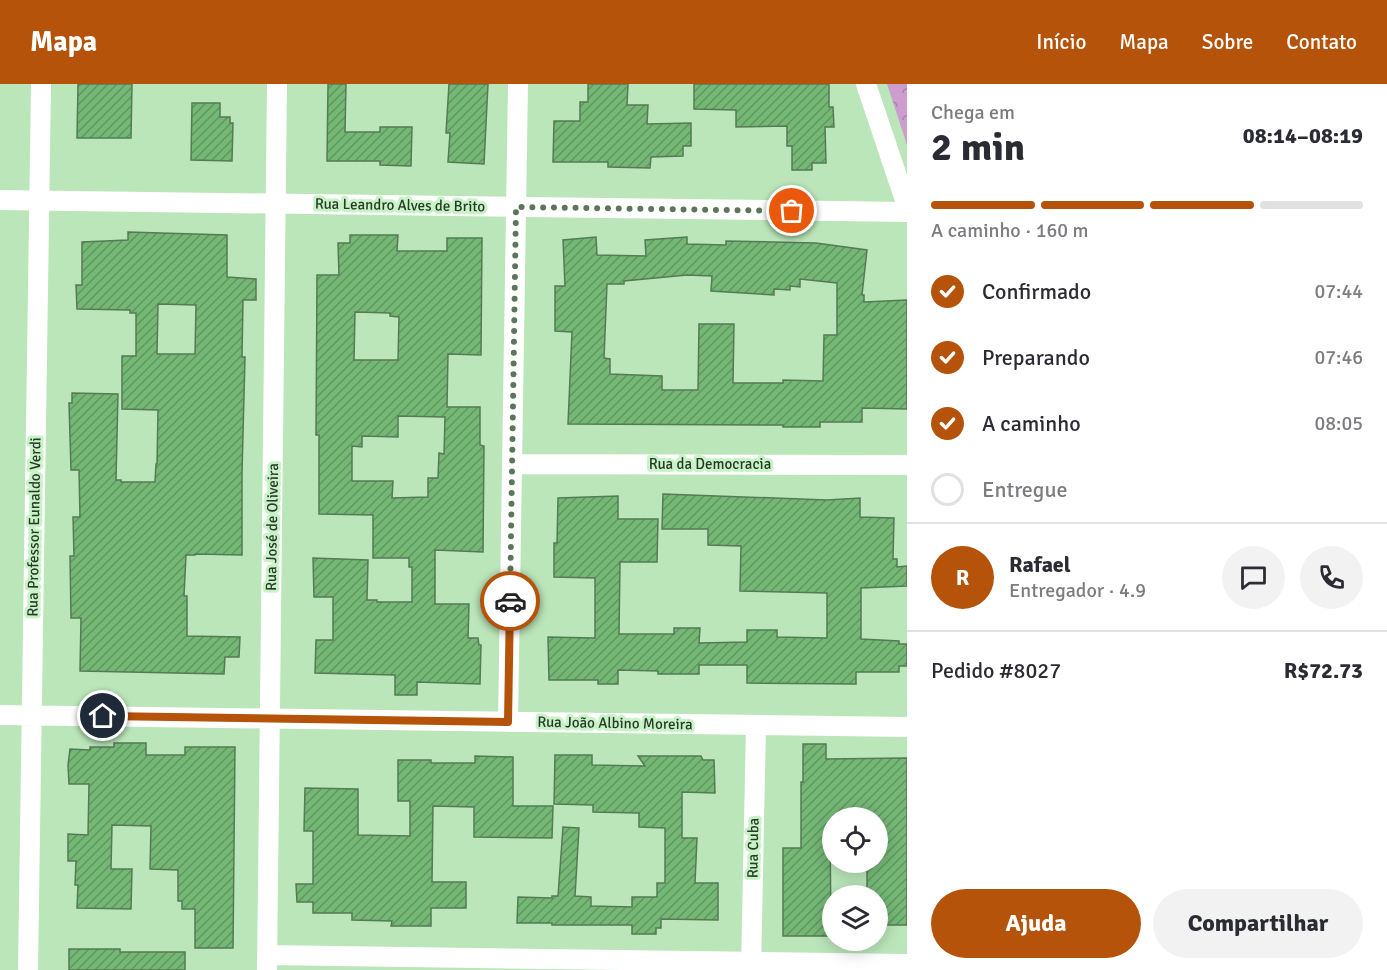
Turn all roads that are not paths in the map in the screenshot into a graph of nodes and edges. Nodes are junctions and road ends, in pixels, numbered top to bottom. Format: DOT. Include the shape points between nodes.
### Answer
graph roads {
  1 [pos="41,84"];
  2 [pos="278,84"];
  3 [pos="518,84"];
  4 [pos="866,84"];
  5 [pos="0,200"];
  6 [pos="39,200"];
  7 [pos="276,203"];
  8 [pos="907,206"];
  9 [pos="516,207"];
  10 [pos="907,212"];
  11 [pos="512,464"];
  12 [pos="907,465"];
  13 [pos="0,715"];
  14 [pos="32,716"];
  15 [pos="270,718"];
  16 [pos="508,722"];
  17 [pos="756,725"];
  18 [pos="907,727"];
  19 [pos="267,962"];
  20 [pos="907,964"];
  21 [pos="751,966"];
  22 [pos="28,970"];
  1 -- 6 [label="street, Rua Professor Eunaldo Verdi"];
  2 -- 7 [label="street, Rua José de Oliveira"];
  3 -- 9 [label="street"];
  4 -- 8 [label="street"];
  5 -- 6 [label="street, Rua Leandro Alves de Brito"];
  6 -- 7 [label="street, Rua Leandro Alves de Brito"];
  6 -- 14 [label="street, Rua Professor Eunaldo Verdi"];
  7 -- 9 [label="street, Rua Leandro Alves de Brito"];
  7 -- 15 [label="street, Rua José de Oliveira"];
  9 -- 10 [label="street, Rua Leandro Alves de Brito"];
  9 -- 11 [label="street"];
  11 -- 12 [label="street, Rua da Democracia"];
  11 -- 16 [label="street"];
  13 -- 14 [label="street, Rua João Albino Moreira"];
  14 -- 15 [label="street, Rua João Albino Moreira"];
  14 -- 22 [label="street, Rua Professor Eunaldo Verdi"];
  15 -- 16 [label="street, Rua João Albino Moreira"];
  15 -- 19 [label="street, Rua José de Oliveira"];
  16 -- 17 [label="street, Rua João Albino Moreira"];
  17 -- 18 [label="street, Rua João Albino Moreira"];
  17 -- 21 [label="street, Rua Cuba"];
  19 -- 21 [label="street"];
  20 -- 21 [label="street"];
}
